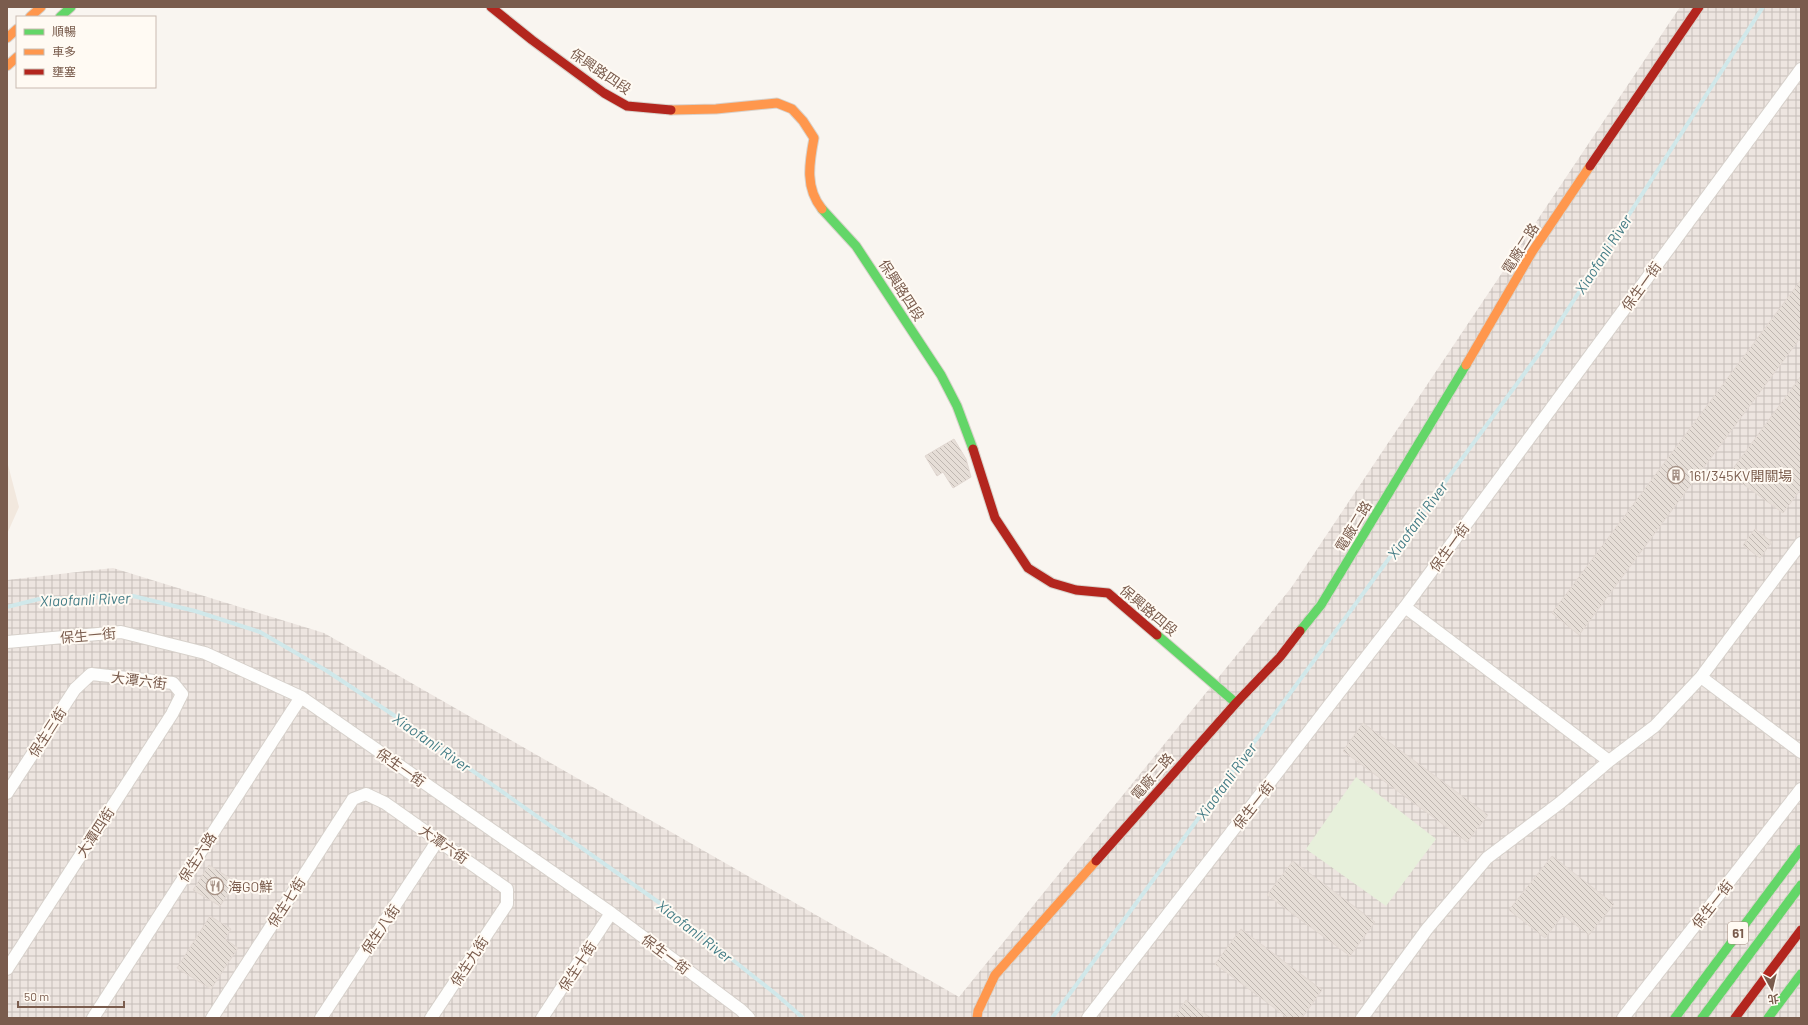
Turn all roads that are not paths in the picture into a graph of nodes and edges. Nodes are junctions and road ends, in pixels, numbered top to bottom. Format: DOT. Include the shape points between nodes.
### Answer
graph roads {
  1 [pos="41,7"];
  2 [pos="71,7"];
  3 [pos="491,7"];
  4 [pos="1700,7"];
  5 [pos="31,16"];
  6 [pos="61,16"];
  7 [pos="16,30"];
  8 [pos="7,38"];
  9 [pos="16,58"];
  10 [pos="7,66"];
  11 [pos="1801,69"];
  12 [pos="1801,543"];
  13 [pos="1405,607"];
  14 [pos="7,642"];
  15 [pos="91,674"];
  16 [pos="1701,677"];
  17 [pos="182,694"];
  18 [pos="301,697"];
  19 [pos="1236,703"];
  20 [pos="1801,752"];
  21 [pos="1609,761"];
  22 [pos="1801,789"];
  23 [pos="7,792"];
  24 [pos="366,794"];
  25 [pos="438,840"];
  26 [pos="1801,849"];
  27 [pos="1801,885"];
  28 [pos="507,904"];
  29 [pos="611,913"];
  30 [pos="1801,930"];
  31 [pos="7,969"];
  32 [pos="1801,974"];
  33 [pos="93,1018"];
  34 [pos="212,1018"];
  35 [pos="321,1018"];
  36 [pos="431,1018"];
  37 [pos="542,1018"];
  38 [pos="749,1018"];
  39 [pos="977,1018"];
  40 [pos="1088,1018"];
  41 [pos="1362,1018"];
  42 [pos="1623,1018"];
  43 [pos="1675,1018"];
  44 [pos="1702,1018"];
  45 [pos="1735,1018"];
  46 [pos="1768,1018"];
  1 -- 5 [label="main road"];
  2 -- 6 [label="main road"];
  3 -- 19 [label="main road, 保興路四段" via="604,93 628,106 662,110 716,109 777,103 792,109 814,138 809,164 813,196 856,246 941,375 974,452 995,518 1028,568 1052,583 1076,590 1108,593"];
  4 -- 19 [label="main road, 電廠二路" via="1532,252 1321,605 1280,657"];
  7 -- 8 [label="main road"];
  9 -- 10 [label="main road"];
  11 -- 13 [label="street, 保生一街"];
  12 -- 16 [label="street"];
  13 -- 21 [label="street"];
  13 -- 40 [label="street, 保生一街"];
  14 -- 18 [label="street, 保生一街" via="121,632 205,653"];
  15 -- 17 [label="street, 大潭六街" via="173,683"];
  15 -- 23 [label="street, 保生三街" via="75,689"];
  16 -- 20 [label="street"];
  16 -- 21 [label="street" via="1655,726"];
  17 -- 31 [label="street, 大潭四街" via="172,714"];
  18 -- 29 [label="street, 保生一街"];
  18 -- 33 [label="street, 保生六路"];
  19 -- 39 [label="main road, 電廠二路" via="995,975"];
  21 -- 41 [label="street" via="1561,802 1487,858 1427,929"];
  22 -- 42 [label="street, 保生一街"];
  24 -- 25 [label="street, 大潭六街" via="385,802"];
  24 -- 34 [label="street, 保生七街" via="353,798"];
  25 -- 28 [label="street, 大潭六街" via="507,889"];
  25 -- 35 [label="street, 保生八街"];
  26 -- 43 [label="main road, 61"];
  27 -- 44 [label="main road, 61"];
  28 -- 36 [label="street, 保生九街"];
  29 -- 37 [label="street, 保生十街"];
  29 -- 38 [label="street, 保生一街"];
  30 -- 45 [label="main road"];
  32 -- 46 [label="main road"];
}
